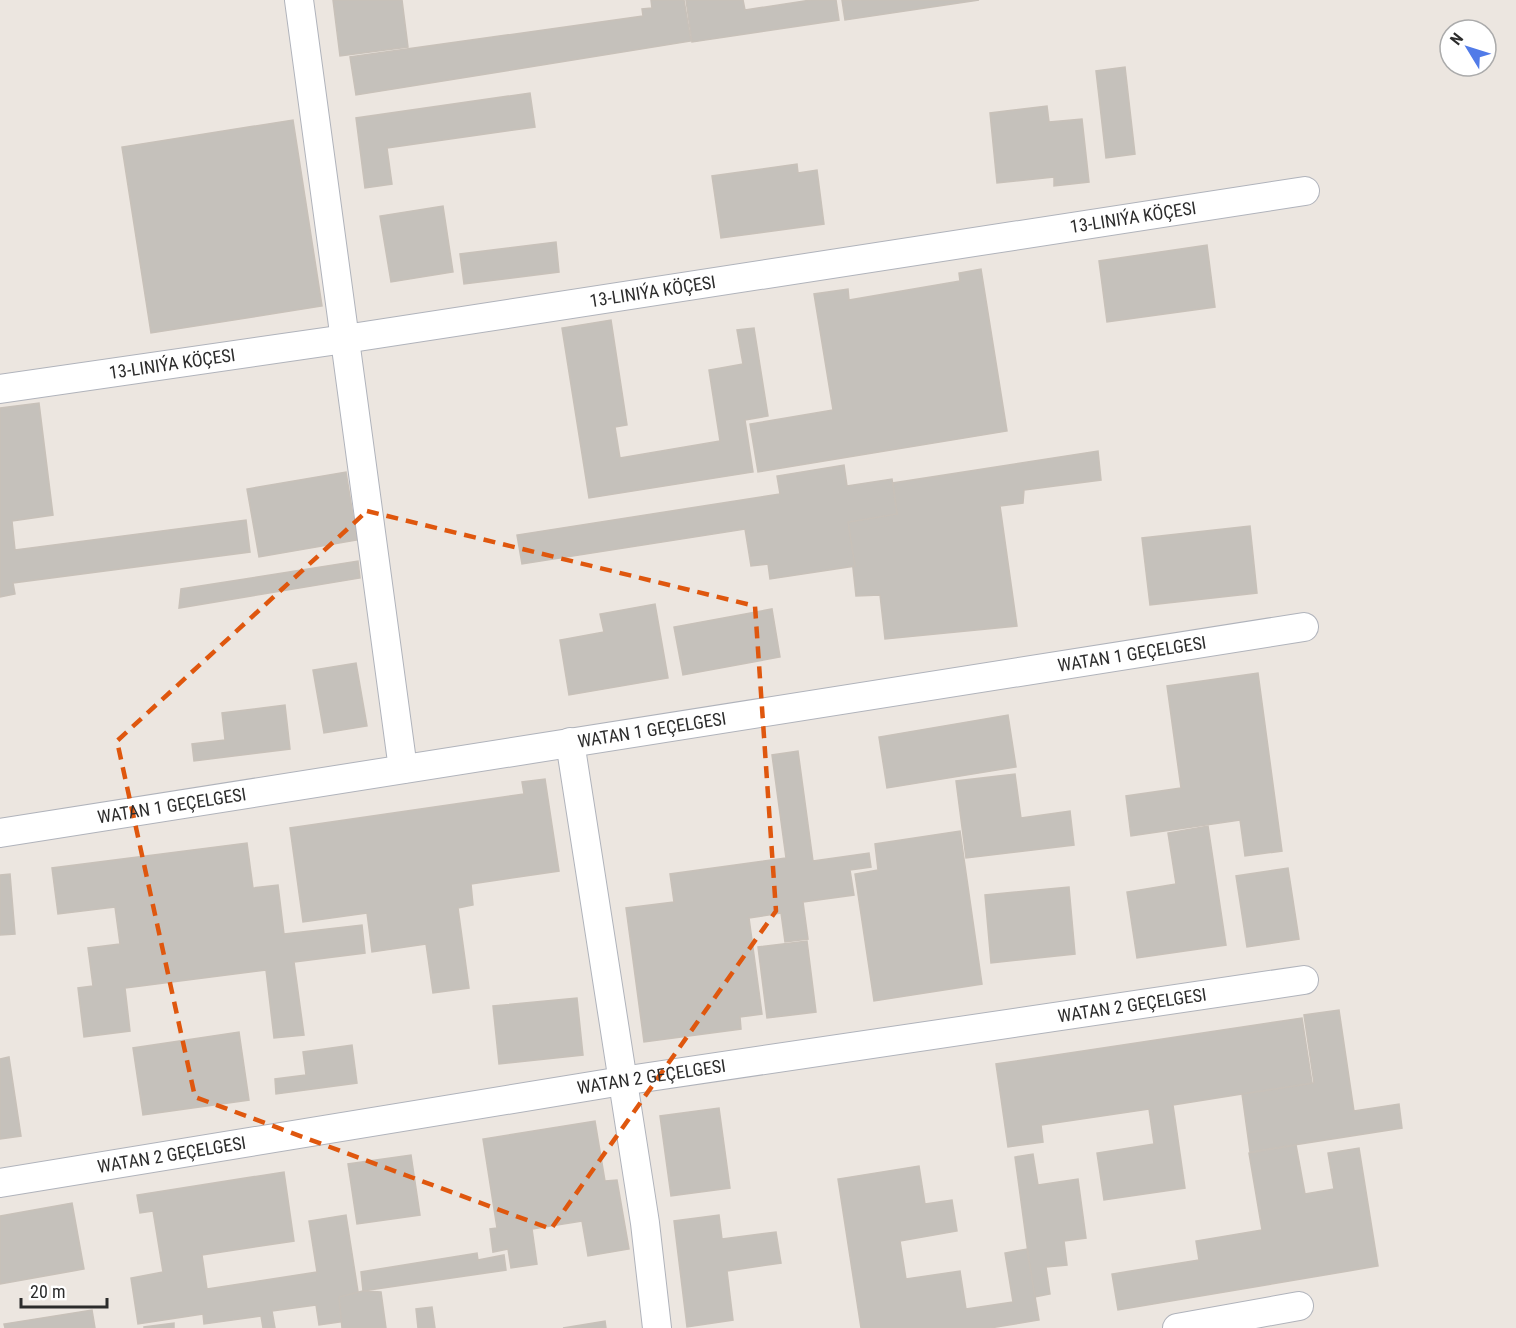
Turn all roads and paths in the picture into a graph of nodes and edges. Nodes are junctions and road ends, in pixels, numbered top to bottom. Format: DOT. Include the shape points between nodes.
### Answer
graph roads {
  1 [pos="299,0"];
  2 [pos="1305,191"];
  3 [pos="345,339"];
  4 [pos="0,389"];
  5 [pos="1304,627"];
  6 [pos="570,742"];
  7 [pos="403,769"];
  8 [pos="0,833"];
  9 [pos="1304,980"];
  10 [pos="622,1081"];
  11 [pos="0,1183"];
  12 [pos="1299,1306"];
  13 [pos="657,1328"];
  14 [pos="1177,1328"];
  1 -- 3 [label="street"];
  2 -- 3 [label="street, 13-LINIÝA KÖÇESI"];
  3 -- 4 [label="street, 13-LINIÝA KÖÇESI"];
  3 -- 7 [label="street"];
  5 -- 6 [label="street, WATAN 1 GEÇELGESI"];
  6 -- 7 [label="street, WATAN 1 GEÇELGESI"];
  6 -- 10 [label="street"];
  7 -- 8 [label="street, WATAN 1 GEÇELGESI"];
  9 -- 10 [label="street, WATAN 2 GEÇELGESI"];
  10 -- 11 [label="street, WATAN 2 GEÇELGESI"];
  10 -- 13 [label="street"];
  12 -- 14 [label="street"];
}
